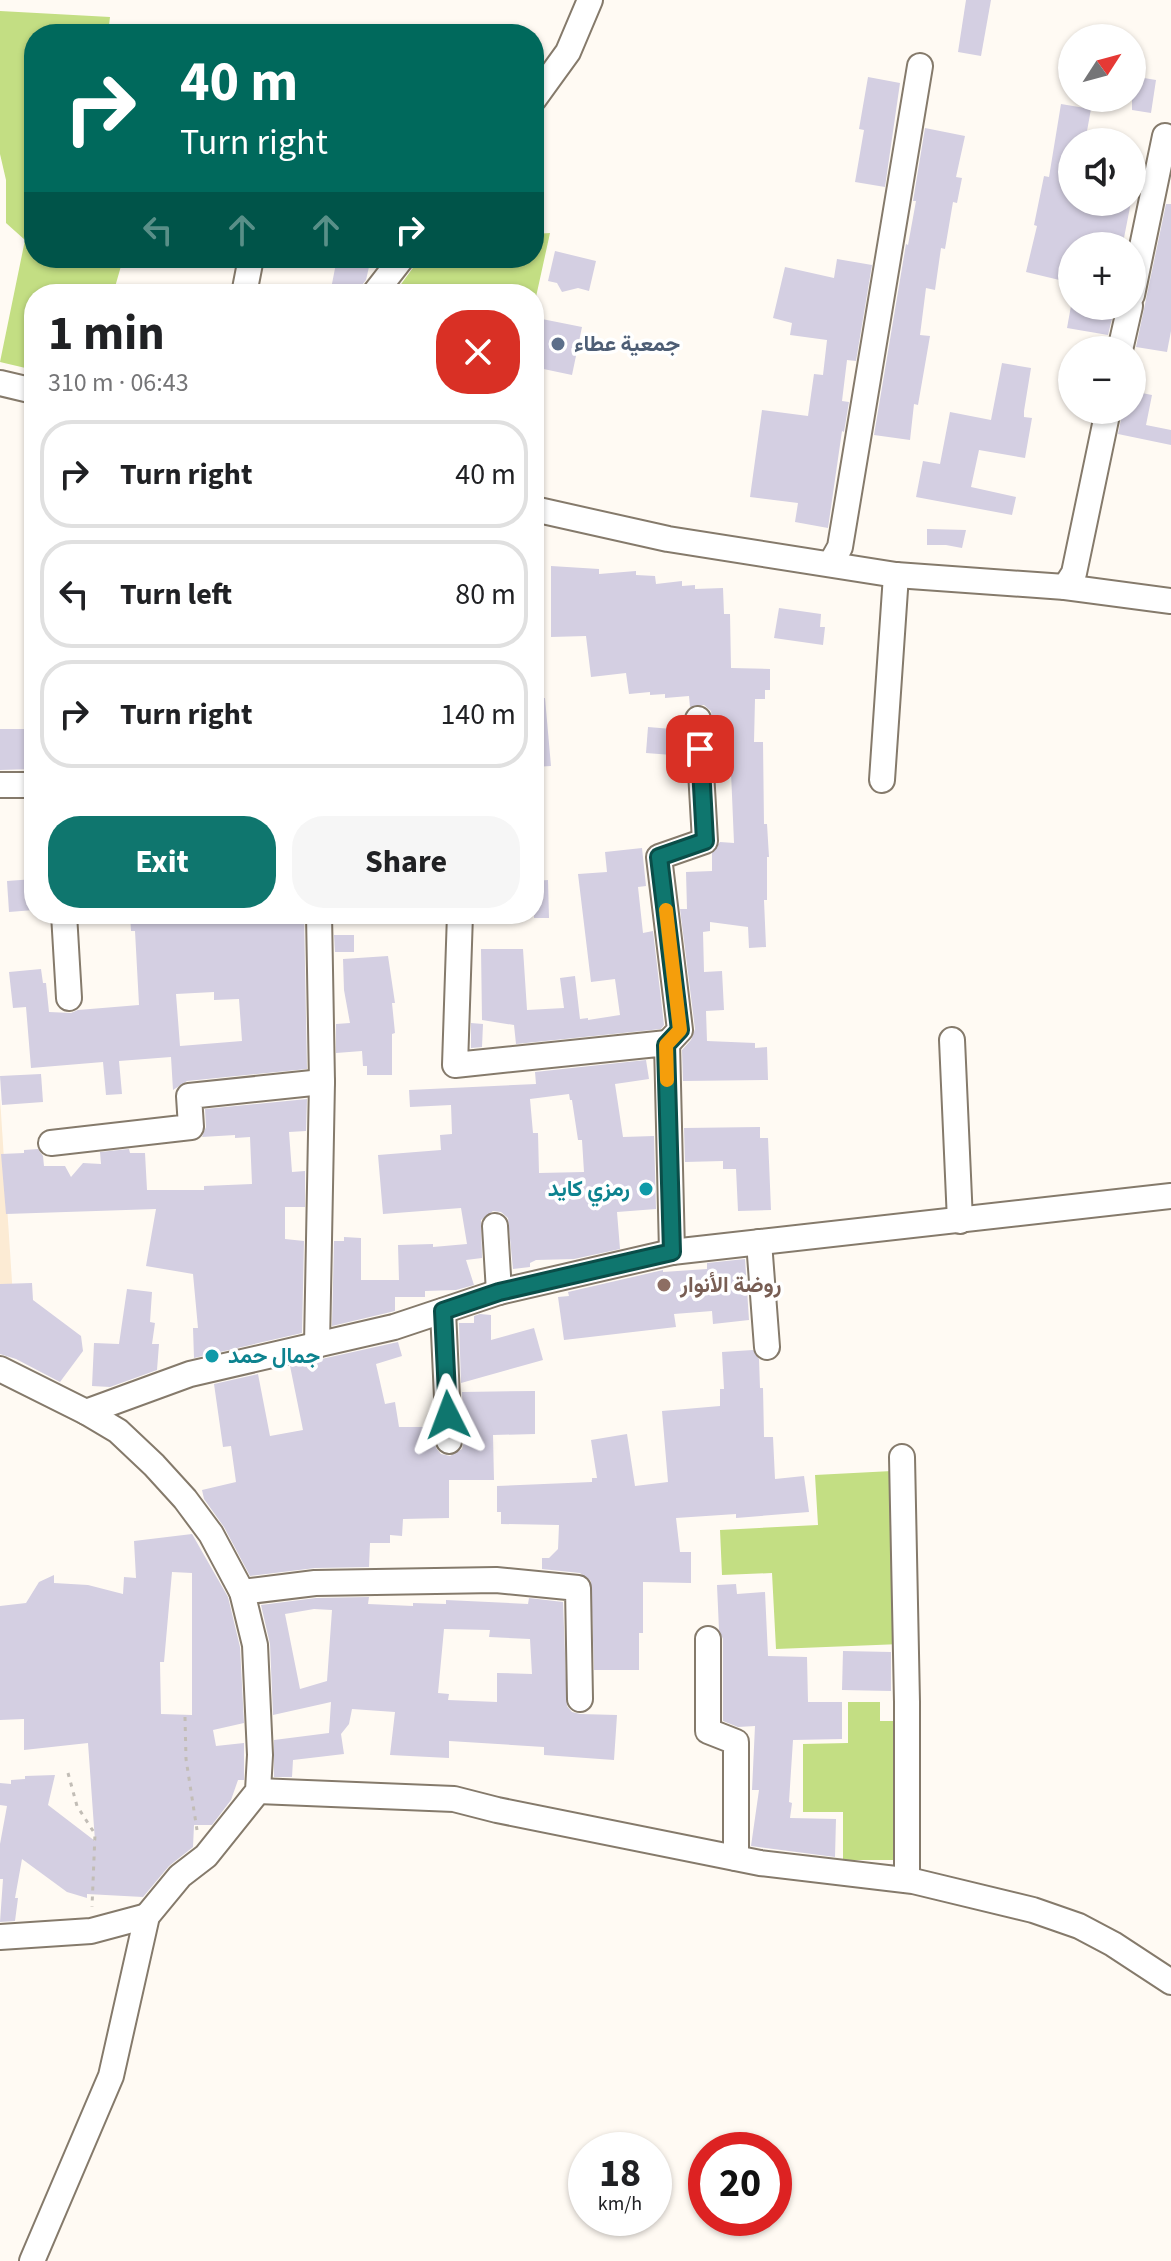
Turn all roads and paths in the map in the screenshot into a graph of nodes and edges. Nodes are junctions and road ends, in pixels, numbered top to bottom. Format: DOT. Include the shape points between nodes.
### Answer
graph roads {
  1 [pos="590,0"];
  2 [pos="920,66"];
  3 [pos="544,85"];
  4 [pos="1165,136"];
  5 [pos="1145,232"];
  6 [pos="394,268"];
  7 [pos="382,284"];
  8 [pos="0,383"];
  9 [pos="24,389"];
  10 [pos="1105,424"];
  11 [pos="544,511"];
  12 [pos="831,563"];
  13 [pos="896,575"];
  14 [pos="1065,587"];
  15 [pos="1171,601"];
  16 [pos="698,719"];
  17 [pos="882,780"];
  18 [pos="0,785"];
  19 [pos="24,785"];
  20 [pos="65,924"];
  21 [pos="319,924"];
  22 [pos="460,924"];
  23 [pos="69,998"];
  24 [pos="952,1040"];
  25 [pos="666,1045"];
  26 [pos="322,1082"];
  27 [pos="51,1143"];
  28 [pos="1171,1196"];
  29 [pos="960,1221"];
  30 [pos="495,1226"];
  31 [pos="759,1242"];
  32 [pos="672,1252"];
  33 [pos="499,1292"];
  34 [pos="443,1311"];
  35 [pos="317,1345"];
  36 [pos="767,1347"];
  37 [pos="0,1369"];
  38 [pos="86,1412"];
  39 [pos="449,1441"];
  40 [pos="902,1457"];
  41 [pos="242,1592"];
  42 [pos="708,1639"];
  43 [pos="580,1699"];
  44 [pos="185,1717"];
  45 [pos="68,1773"];
  46 [pos="258,1791"];
  47 [pos="206,1856"];
  48 [pos="736,1858"];
  49 [pos="907,1880"];
  50 [pos="147,1916"];
  51 [pos="91,1931"];
  52 [pos="0,1937"];
  53 [pos="1171,1982"];
  54 [pos="32,2261"];
  1 -- 3 [label="street" via="568,52"];
  2 -- 12 [label="street" via="840,547"];
  4 -- 5 [label="street"];
  6 -- 7 [label="street"];
  8 -- 9 [label="street"];
  10 -- 14 [label="street" via="1074,573"];
  11 -- 12 [label="street" via="668,539"];
  12 -- 13 [label="street"];
  13 -- 14 [label="street"];
  13 -- 17 [label="street"];
  14 -- 15 [label="street"];
  16 -- 25 [label="street" via="705,841 659,857 680,1030"];
  18 -- 19 [label="street"];
  20 -- 23 [label="street"];
  21 -- 26 [label="street"];
  22 -- 25 [label="street" via="455,1065"];
  24 -- 29 [label="street"];
  25 -- 32 [label="street"];
  26 -- 27 [label="street" via="189,1096 191,1127"];
  26 -- 35 [label="street"];
  28 -- 29 [label="street"];
  29 -- 31 [label="street"];
  30 -- 33 [label="street"];
  31 -- 32 [label="street"];
  31 -- 36 [label="street"];
  32 -- 33 [label="street"];
  33 -- 34 [label="street"];
  34 -- 35 [label="street"];
  34 -- 39 [label="street"];
  35 -- 38 [label="street" via="190,1374"];
  37 -- 38 [label="street"];
  38 -- 41 [label="street" via="118,1431 185,1499"];
  40 -- 49 [label="street"];
  41 -- 43 [label="street" via="315,1583 439,1580 578,1588"];
  41 -- 46 [label="street" via="255,1645"];
  42 -- 48 [label="street" via="708,1731 736,1742"];
  44 -- 47 [label="path" via="188,1772"];
  45 -- 51 [label="path" via="77,1806 95,1834"];
  46 -- 47 [label="street"];
  46 -- 48 [label="street" via="454,1799"];
  47 -- 50 [label="street" via="180,1876"];
  48 -- 49 [label="street"];
  49 -- 53 [label="street" via="1079,1926"];
  50 -- 51 [label="street"];
  50 -- 54 [label="street" via="111,2076"];
  51 -- 52 [label="street"];
}
